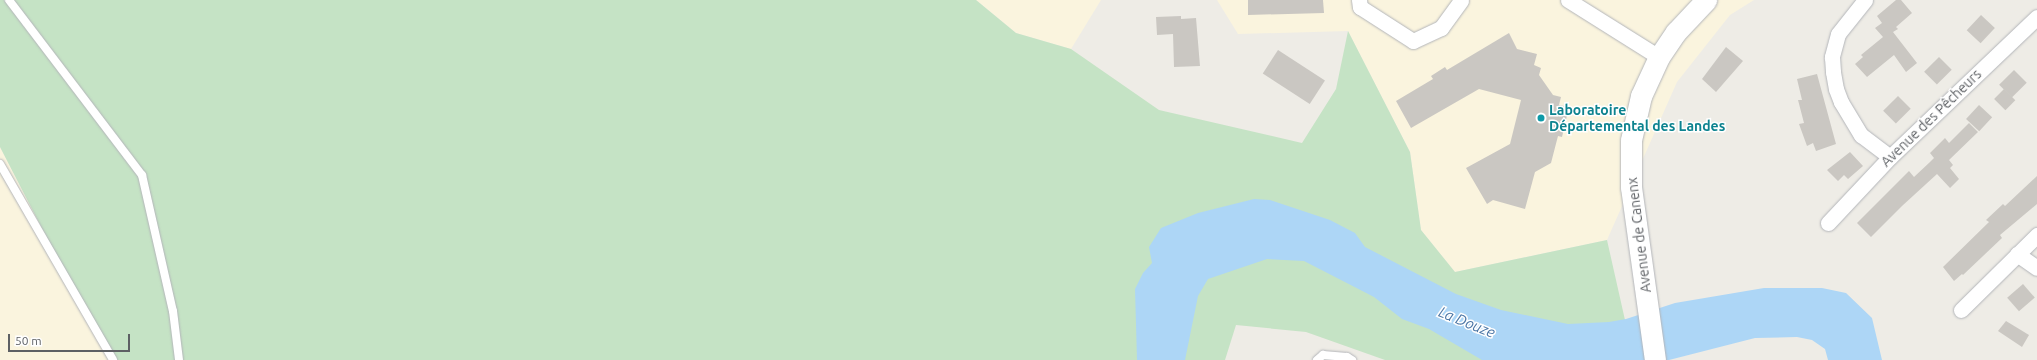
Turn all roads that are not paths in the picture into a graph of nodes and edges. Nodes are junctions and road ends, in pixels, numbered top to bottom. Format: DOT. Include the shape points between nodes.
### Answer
graph roads {
  1 [pos="10,0"];
  2 [pos="1360,0"];
  3 [pos="1461,0"];
  4 [pos="1568,0"];
  5 [pos="1706,0"];
  6 [pos="1865,0"];
  7 [pos="2037,17"];
  8 [pos="1659,58"];
  9 [pos="1890,157"];
  10 [pos="0,164"];
  11 [pos="1828,223"];
  12 [pos="2037,235"];
  13 [pos="2017,254"];
  14 [pos="2037,268"];
  15 [pos="1962,310"];
  16 [pos="113,360"];
  17 [pos="179,360"];
  18 [pos="1317,360"];
  19 [pos="1352,360"];
  20 [pos="1655,360"];
  1 -- 17 [label="lane" via="142,175 173,311"];
  2 -- 3 [label="street" via="1360,7 1413,41 1441,28"];
  4 -- 8 [label="street"];
  5 -- 8 [label="main road, Avenue de Canenx" via="1676,32"];
  6 -- 9 [label="street" via="1838,34 1832,57 1833,72 1841,102 1861,135"];
  7 -- 9 [label="street, Avenue des Pêcheurs"];
  8 -- 20 [label="main road, Avenue de Canenx" via="1641,96 1631,140 1631,187"];
  9 -- 11 [label="street, Avenue des Pêcheurs"];
  10 -- 16 [label="lane"];
  12 -- 13 [label="street"];
  13 -- 14 [label="street"];
  13 -- 15 [label="street"];
  18 -- 19 [label="lane" via="1323,356 1347,357"];
}
